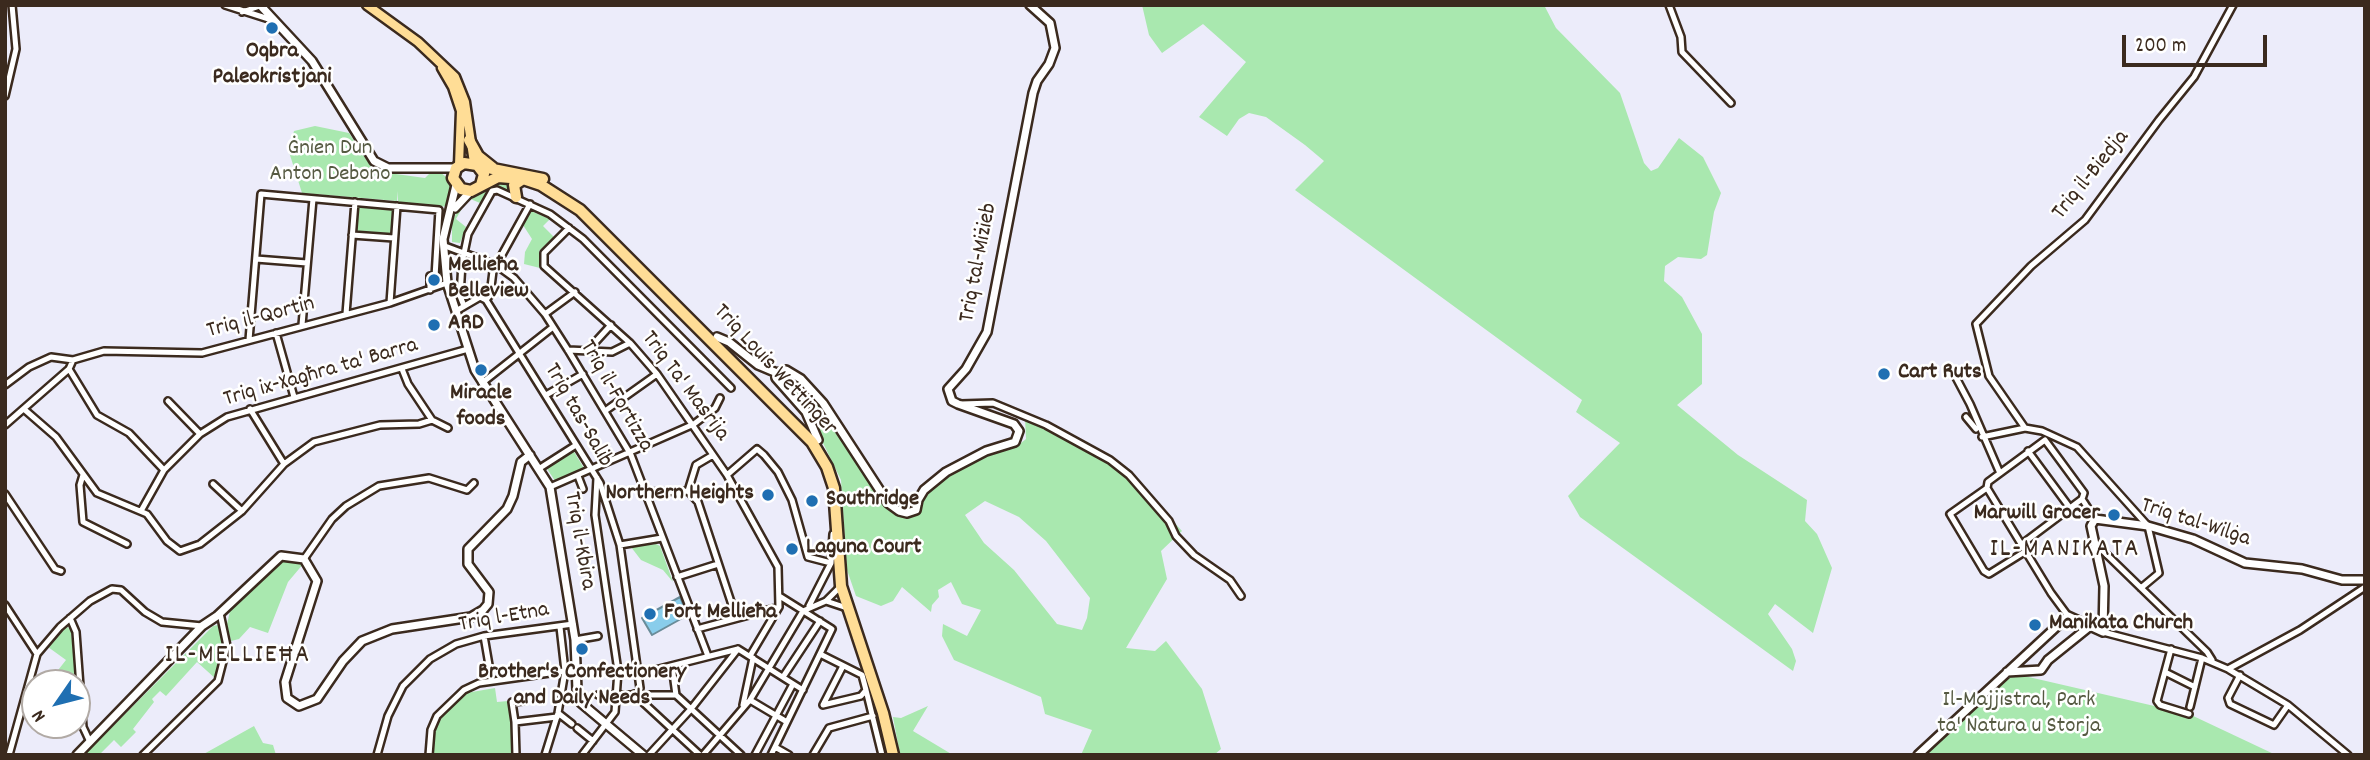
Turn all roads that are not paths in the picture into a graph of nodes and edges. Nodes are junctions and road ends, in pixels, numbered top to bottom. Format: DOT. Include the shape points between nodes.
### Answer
graph roads {
  1 [pos="12,5"];
  2 [pos="225,5"];
  3 [pos="367,5"];
  4 [pos="1669,5"];
  5 [pos="2233,5"];
  6 [pos="260,6"];
  7 [pos="1033,6"];
  8 [pos="242,12"];
  9 [pos="278,22"];
  10 [pos="435,57"];
  11 [pos="5,96"];
  12 [pos="1731,103"];
  13 [pos="469,140"];
  14 [pos="476,165"];
  15 [pos="494,168"];
  16 [pos="456,174"];
  17 [pos="523,179"];
  18 [pos="481,185"];
  19 [pos="471,191"];
  20 [pos="516,197"];
  21 [pos="313,199"];
  22 [pos="355,202"];
  23 [pos="530,204"];
  24 [pos="397,206"];
  25 [pos="569,228"];
  26 [pos="352,235"];
  27 [pos="394,238"];
  28 [pos="445,246"];
  29 [pos="463,251"];
  30 [pos="256,258"];
  31 [pos="307,262"];
  32 [pos="496,265"];
  33 [pos="447,283"];
  34 [pos="430,290"];
  35 [pos="575,292"];
  36 [pos="486,300"];
  37 [pos="390,303"];
  38 [pos="464,306"];
  39 [pos="456,311"];
  40 [pos="346,314"];
  41 [pos="545,314"];
  42 [pos="302,325"];
  43 [pos="611,325"];
  44 [pos="553,327"];
  45 [pos="276,333"];
  46 [pos="717,338"];
  47 [pos="249,340"];
  48 [pos="630,343"];
  49 [pos="468,349"];
  50 [pos="589,349"];
  51 [pos="568,351"];
  52 [pos="520,354"];
  53 [pos="73,360"];
  54 [pos="69,369"];
  55 [pos="402,369"];
  56 [pos="1951,370"];
  57 [pos="777,373"];
  58 [pos="583,374"];
  59 [pos="657,374"];
  60 [pos="77,381"];
  61 [pos="482,383"];
  62 [pos="5,385"];
  63 [pos="731,388"];
  64 [pos="546,395"];
  65 [pos="294,397"];
  66 [pos="720,398"];
  67 [pos="168,401"];
  68 [pos="958,404"];
  69 [pos="250,409"];
  70 [pos="25,410"];
  71 [pos="605,411"];
  72 [pos="785,412"];
  73 [pos="1966,417"];
  74 [pos="432,420"];
  75 [pos="694,424"];
  76 [pos="5,425"];
  77 [pos="448,428"];
  78 [pos="2025,428"];
  79 [pos="200,434"];
  80 [pos="1982,437"];
  81 [pos="818,440"];
  82 [pos="576,445"];
  83 [pos="2028,451"];
  84 [pos="530,455"];
  85 [pos="631,455"];
  86 [pos="713,455"];
  87 [pos="284,464"];
  88 [pos="540,468"];
  89 [pos="164,470"];
  90 [pos="592,471"];
  91 [pos="1998,471"];
  92 [pos="83,475"];
  93 [pos="727,475"];
  94 [pos="578,476"];
  95 [pos="597,478"];
  96 [pos="474,483"];
  97 [pos="213,484"];
  98 [pos="1987,485"];
  99 [pos="550,487"];
  100 [pos="583,489"];
  101 [pos="688,491"];
  102 [pos="648,492"];
  103 [pos="5,494"];
  104 [pos="2082,499"];
  105 [pos="2070,508"];
  106 [pos="141,511"];
  107 [pos="242,511"];
  108 [pos="2095,519"];
  109 [pos="2148,526"];
  110 [pos="662,538"];
  111 [pos="127,544"];
  112 [pos="2022,544"];
  113 [pos="620,545"];
  114 [pos="2097,550"];
  115 [pos="2026,551"];
  116 [pos="304,559"];
  117 [pos="831,563"];
  118 [pos="718,564"];
  119 [pos="61,571"];
  120 [pos="677,577"];
  121 [pos="2365,580"];
  122 [pos="841,586"];
  123 [pos="2365,587"];
  124 [pos="2141,588"];
  125 [pos="1241,596"];
  126 [pos="781,597"];
  127 [pos="826,601"];
  128 [pos="5,605"];
  129 [pos="809,606"];
  130 [pos="779,607"];
  131 [pos="847,608"];
  132 [pos="803,611"];
  133 [pos="220,613"];
  134 [pos="2068,616"];
  135 [pos="736,617"];
  136 [pos="70,618"];
  137 [pos="820,621"];
  138 [pos="573,624"];
  139 [pos="202,626"];
  140 [pos="2089,626"];
  141 [pos="560,627"];
  142 [pos="696,629"];
  143 [pos="2103,632"];
  144 [pos="484,636"];
  145 [pos="598,636"];
  146 [pos="575,640"];
  147 [pos="738,649"];
  148 [pos="2171,649"];
  149 [pos="37,654"];
  150 [pos="820,654"];
  151 [pos="708,656"];
  152 [pos="752,657"];
  153 [pos="2202,658"];
  154 [pos="2212,661"];
  155 [pos="489,665"];
  156 [pos="672,666"];
  157 [pos="843,666"];
  158 [pos="768,667"];
  159 [pos="578,669"];
  160 [pos="2228,669"];
  161 [pos="565,671"];
  162 [pos="618,671"];
  163 [pos="637,672"];
  164 [pos="2007,672"];
  165 [pos="2165,672"];
  166 [pos="2240,675"];
  167 [pos="783,677"];
  168 [pos="793,684"];
  169 [pos="2195,687"];
  170 [pos="640,688"];
  171 [pos="803,690"];
  172 [pos="866,690"];
  173 [pos="616,694"];
  174 [pos="634,694"];
  175 [pos="598,695"];
  176 [pos="676,695"];
  177 [pos="750,699"];
  178 [pos="523,701"];
  179 [pos="743,705"];
  180 [pos="2288,705"];
  181 [pos="2190,707"];
  182 [pos="691,709"];
  183 [pos="2189,714"];
  184 [pos="558,715"];
  185 [pos="774,715"];
  186 [pos="873,716"];
  187 [pos="515,722"];
  188 [pos="787,722"];
  189 [pos="607,724"];
  190 [pos="672,730"];
  191 [pos="721,736"];
  192 [pos="90,741"];
  193 [pos="593,741"];
  194 [pos="775,747"];
  195 [pos="739,754"];
  196 [pos="9,755"];
  197 [pos="77,755"];
  198 [pos="143,755"];
  199 [pos="376,755"];
  200 [pos="429,755"];
  201 [pos="516,755"];
  202 [pos="545,755"];
  203 [pos="582,755"];
  204 [pos="643,755"];
  205 [pos="649,755"];
  206 [pos="701,755"];
  207 [pos="755,755"];
  208 [pos="771,755"];
  209 [pos="789,755"];
  210 [pos="813,755"];
  211 [pos="882,755"];
  212 [pos="893,755"];
  213 [pos="899,755"];
  214 [pos="1918,755"];
  215 [pos="2348,755"];
  1 -- 11 [label="street" via="16,49"];
  2 -- 8 [label="street"];
  3 -- 10 [label="main road"];
  4 -- 12 [label="street" via="1682,52"];
  5 -- 78 [label="street, Triq il-Biedja" via="2194,78 2085,220 2031,266 1976,324 1989,376"];
  6 -- 8 [label="street"];
  6 -- 9 [label="street"];
  7 -- 68 [label="street, Triq tal-Miżieb" via="1050,23 1055,48 1033,93 987,332 966,369 948,389"];
  8 -- 9 [label="street"];
  9 -- 16 [label="street" via="312,61 373,161 388,168 430,168"];
  10 -- 13 [label="main road" via="462,89"];
  10 -- 16 [label="main road" via="461,111"];
  13 -- 14 [label="main road"];
  13 -- 15 [label="highway" via="478,156"];
  14 -- 15 [label="highway, Triq Louis Wettinger"];
  14 -- 16 [label="highway, Triq Louis Wettinger"];
  14 -- 18 [label="highway" via="484,174"];
  15 -- 46 [label="highway, Triq Louis Wettinger" via="545,180 583,205"];
  16 -- 19 [label="highway"];
  16 -- 28 [label="street, Triq il-Kbira"];
  17 -- 18 [label="highway, Triq Louis Wettinger" via="498,177"];
  17 -- 20 [label="highway" via="514,186"];
  17 -- 72 [label="highway, Triq Louis Wettinger" via="562,196 595,223"];
  18 -- 19 [label="highway, Triq Louis Wettinger"];
  19 -- 28 [label="street, Triq il-Kbira" via="456,205"];
  20 -- 23 [label="street"];
  20 -- 29 [label="street" via="494,190"];
  21 -- 22 [label="street"];
  21 -- 30 [label="street" via="261,194"];
  21 -- 31 [label="street"];
  22 -- 24 [label="street"];
  22 -- 26 [label="street"];
  23 -- 25 [label="street"];
  23 -- 32 [label="street"];
  24 -- 27 [label="street"];
  24 -- 34 [label="street" via="439,210"];
  25 -- 35 [label="street, Triq Ta' Masrija" via="544,253 544,266"];
  25 -- 63 [label="street"];
  26 -- 27 [label="street"];
  26 -- 40 [label="street"];
  27 -- 37 [label="street"];
  28 -- 29 [label="street, Triq il-Fortizza"];
  28 -- 33 [label="street, Triq il-Kbira"];
  29 -- 32 [label="street, Triq il-Fortizza"];
  29 -- 38 [label="street" via="460,296"];
  30 -- 31 [label="street"];
  30 -- 47 [label="street"];
  31 -- 42 [label="street"];
  32 -- 36 [label="street"];
  32 -- 41 [label="street, Triq il-Fortizza" via="514,278"];
  33 -- 34 [label="street, Triq il-Qortin"];
  33 -- 39 [label="street, Triq il-Kbira"];
  34 -- 37 [label="street, Triq il-Qortin"];
  35 -- 41 [label="street"];
  35 -- 43 [label="street, Triq Ta' Masrija"];
  36 -- 38 [label="street" via="481,297"];
  36 -- 52 [label="street, Triq tas-Salib"];
  37 -- 40 [label="street, Triq il-Qortin"];
  38 -- 39 [label="street"];
  39 -- 49 [label="street, Triq il-Kbira"];
  40 -- 42 [label="street, Triq il-Qortin"];
  41 -- 44 [label="street, Triq il-Fortizza"];
  42 -- 45 [label="street, Triq il-Qortin"];
  43 -- 48 [label="street, Triq Ta' Masrija"];
  43 -- 50 [label="street"];
  44 -- 51 [label="street, Triq il-Fortizza"];
  44 -- 52 [label="street"];
  45 -- 47 [label="street, Triq il-Qortin"];
  45 -- 65 [label="street"];
  46 -- 57 [label="street"];
  46 -- 81 [label="highway, Triq Louis Wettinger"];
  47 -- 53 [label="street, Triq il-Qortin" via="202,353 104,351"];
  48 -- 50 [label="street" via="612,352"];
  48 -- 59 [label="street, Triq Ta' Masrija"];
  49 -- 55 [label="street, Triq ix-Xagħra ta' Barra"];
  49 -- 61 [label="street, Triq il-Kbira"];
  50 -- 51 [label="street"];
  51 -- 58 [label="street, Triq il-Fortizza"];
  52 -- 61 [label="street"];
  52 -- 64 [label="street, Triq tas-Salib"];
  53 -- 54 [label="street"];
  53 -- 60 [label="street"];
  53 -- 62 [label="street, Triq il-Qortin" via="51,357"];
  54 -- 60 [label="street"];
  54 -- 70 [label="street"];
  55 -- 65 [label="street, Triq ix-Xagħra ta' Barra"];
  55 -- 74 [label="street"];
  56 -- 80 [label="street"];
  57 -- 68 [label="street" via="786,369 812,390 888,503 907,513 916,510 924,491 946,472 1018,439 1014,424"];
  57 -- 81 [label="street" via="776,378 806,412"];
  58 -- 64 [label="street"];
  58 -- 71 [label="street, Triq il-Fortizza"];
  59 -- 71 [label="street"];
  59 -- 75 [label="street, Triq Ta' Masrija"];
  60 -- 89 [label="street" via="97,415 129,433"];
  61 -- 84 [label="street, Triq il-Kbira"];
  64 -- 82 [label="street, Triq tas-Salib"];
  65 -- 69 [label="street, Triq ix-Xagħra ta' Barra"];
  66 -- 75 [label="street" via="715,408"];
  67 -- 79 [label="street"];
  68 -- 125 [label="street" via="993,403 1110,460 1129,475 1194,555 1230,580"];
  69 -- 79 [label="street, Triq ix-Xagħra ta' Barra"];
  69 -- 87 [label="street"];
  70 -- 76 [label="street"];
  70 -- 92 [label="street" via="55,437"];
  71 -- 85 [label="street, Triq il-Fortizza"];
  72 -- 117 [label="street" via="817,458 829,485 834,515"];
  72 -- 122 [label="highway, Triq Louis Wettinger" via="813,442 827,467 837,509"];
  73 -- 80 [label="street"];
  74 -- 77 [label="street"];
  74 -- 87 [label="street" via="380,425 314,442"];
  75 -- 85 [label="street"];
  75 -- 86 [label="street, Triq Ta' Masrija"];
  78 -- 80 [label="street"];
  78 -- 109 [label="street" via="2077,447"];
  79 -- 89 [label="street, Triq ix-Xagħra ta' Barra"];
  80 -- 91 [label="street"];
  81 -- 213 [label="highway, Triq Louis Wettinger" via="841,497 844,579"];
  82 -- 88 [label="street"];
  82 -- 90 [label="street, Triq tas-Salib"];
  83 -- 91 [label="street"];
  83 -- 104 [label="street" via="2047,442 2084,493"];
  83 -- 105 [label="street"];
  84 -- 88 [label="street, Triq il-Kbira"];
  84 -- 116 [label="street" via="520,462 507,509 468,549 468,564 489,592 484,610 471,617 392,629 362,640 317,699 299,706 287,698 285,682 316,589 315,572"];
  85 -- 90 [label="street"];
  85 -- 102 [label="street, Triq il-Fortizza"];
  86 -- 93 [label="street, Triq Ta' Masrija"];
  86 -- 101 [label="street" via="696,465"];
  87 -- 107 [label="street"];
  88 -- 99 [label="street, Triq il-Kbira"];
  89 -- 106 [label="street, Triq ix-Xagħra ta' Barra"];
  90 -- 94 [label="street"];
  90 -- 95 [label="street, Triq tas-Salib"];
  91 -- 98 [label="street"];
  92 -- 106 [label="street" via="97,493"];
  92 -- 111 [label="street" via="83,522"];
  93 -- 117 [label="street" via="757,449 778,472 792,500 807,557"];
  93 -- 126 [label="street, Triq Ta' Masrija" via="778,567"];
  94 -- 99 [label="street"];
  94 -- 100 [label="street"];
  95 -- 113 [label="street"];
  95 -- 162 [label="street, Triq tas-Salib" via="595,515"];
  96 -- 116 [label="street" via="467,490 429,478 379,486 332,519"];
  97 -- 107 [label="street"];
  98 -- 112 [label="street"];
  98 -- 115 [label="street" via="1950,514 1988,575"];
  99 -- 138 [label="street, Triq il-Kbira" via="565,553"];
  101 -- 102 [label="street"];
  101 -- 118 [label="street" via="698,502"];
  102 -- 110 [label="street, Triq il-Fortizza"];
  103 -- 119 [label="street" via="55,569"];
  104 -- 105 [label="street"];
  104 -- 108 [label="street"];
  105 -- 112 [label="street"];
  106 -- 107 [label="street" via="180,551 200,544"];
  108 -- 109 [label="street, Triq tal-Wilġa"];
  108 -- 114 [label="street" via="2091,526"];
  109 -- 121 [label="street, Triq tal-Wilġa" via="2193,539 2245,563"];
  109 -- 124 [label="street" via="2159,573"];
  110 -- 113 [label="street"];
  110 -- 120 [label="street, Triq il-Fortizza"];
  112 -- 115 [label="street"];
  113 -- 163 [label="street"];
  114 -- 124 [label="street"];
  114 -- 143 [label="street" via="2104,586"];
  115 -- 134 [label="street"];
  116 -- 133 [label="street" via="289,555 276,559"];
  117 -- 129 [label="street"];
  118 -- 120 [label="street"];
  118 -- 135 [label="street"];
  120 -- 142 [label="street, Triq il-Fortizza"];
  122 -- 127 [label="street"];
  122 -- 131 [label="highway, Triq Louis Wettinger"];
  123 -- 160 [label="street" via="2300,630"];
  124 -- 154 [label="street"];
  126 -- 130 [label="street"];
  126 -- 132 [label="street"];
  127 -- 129 [label="street"];
  127 -- 131 [label="street"];
  128 -- 149 [label="street"];
  129 -- 132 [label="street"];
  130 -- 135 [label="street"];
  130 -- 152 [label="street"];
  131 -- 212 [label="highway, Triq Louis Wettinger"];
  132 -- 137 [label="street"];
  132 -- 158 [label="street"];
  133 -- 139 [label="street"];
  133 -- 198 [label="street" via="227,646 218,681"];
  134 -- 140 [label="street"];
  134 -- 164 [label="street"];
  135 -- 142 [label="street"];
  136 -- 139 [label="street" via="112,589 129,594 145,612 163,622"];
  136 -- 149 [label="street"];
  136 -- 192 [label="street" via="76,632 82,727"];
  137 -- 150 [label="street" via="832,629"];
  137 -- 167 [label="street"];
  138 -- 141 [label="street, Triq l-Etna"];
  138 -- 146 [label="street, Triq il-Kbira"];
  139 -- 192 [label="street"];
  140 -- 143 [label="street"];
  140 -- 164 [label="street" via="2041,670"];
  141 -- 144 [label="street, Triq l-Etna"];
  141 -- 161 [label="street"];
  142 -- 151 [label="street, Triq il-Fortizza"];
  143 -- 148 [label="street"];
  144 -- 155 [label="street"];
  144 -- 199 [label="street, Triq l-Etna" via="456,643 430,659 403,686"];
  145 -- 146 [label="street"];
  146 -- 159 [label="street, Triq il-Kbira"];
  147 -- 151 [label="street"];
  147 -- 152 [label="street"];
  147 -- 182 [label="street"];
  148 -- 153 [label="street"];
  148 -- 165 [label="street"];
  149 -- 196 [label="street"];
  150 -- 157 [label="street"];
  150 -- 171 [label="street"];
  151 -- 156 [label="street"];
  152 -- 158 [label="street"];
  152 -- 179 [label="street"];
  153 -- 154 [label="street"];
  153 -- 169 [label="street"];
  154 -- 160 [label="street"];
  156 -- 163 [label="street"];
  156 -- 176 [label="street"];
  157 -- 172 [label="street" via="862,675"];
  157 -- 172 [label="street" via="823,705 861,696"];
  158 -- 167 [label="street"];
  158 -- 177 [label="street"];
  159 -- 161 [label="street"];
  159 -- 189 [label="street, Triq il-Kbira" via="581,703"];
  160 -- 166 [label="street"];
  161 -- 184 [label="street"];
  161 -- 200 [label="street" via="464,690 437,716"];
  162 -- 163 [label="street"];
  162 -- 173 [label="street, Triq tas-Salib"];
  163 -- 170 [label="street"];
  164 -- 214 [label="street"];
  165 -- 169 [label="street"];
  165 -- 183 [label="street" via="2158,703"];
  166 -- 180 [label="street"];
  166 -- 180 [label="street" via="2228,698 2230,704 2272,725"];
  167 -- 168 [label="street"];
  168 -- 171 [label="street"];
  168 -- 185 [label="street"];
  169 -- 181 [label="street"];
  171 -- 188 [label="street"];
  172 -- 186 [label="street"];
  173 -- 174 [label="street"];
  173 -- 175 [label="street"];
  173 -- 189 [label="street, Triq tas-Salib" via="615,712"];
  174 -- 176 [label="street"];
  174 -- 190 [label="street"];
  176 -- 182 [label="street"];
  177 -- 179 [label="street"];
  177 -- 185 [label="street"];
  178 -- 187 [label="street" via="512,702"];
  179 -- 191 [label="street"];
  180 -- 215 [label="street"];
  182 -- 190 [label="street"];
  182 -- 191 [label="street"];
  184 -- 187 [label="street"];
  184 -- 193 [label="street"];
  184 -- 202 [label="street"];
  185 -- 188 [label="street"];
  185 -- 207 [label="street"];
  186 -- 210 [label="street" via="829,728"];
  186 -- 211 [label="street"];
  187 -- 201 [label="street"];
  188 -- 194 [label="street"];
  189 -- 193 [label="street"];
  189 -- 204 [label="street, Triq il-Kbira"];
  190 -- 205 [label="street"];
  190 -- 206 [label="street"];
  191 -- 195 [label="street"];
  191 -- 206 [label="street"];
  192 -- 197 [label="street"];
  193 -- 203 [label="street"];
  194 -- 208 [label="street"];
  194 -- 209 [label="street"];
}
